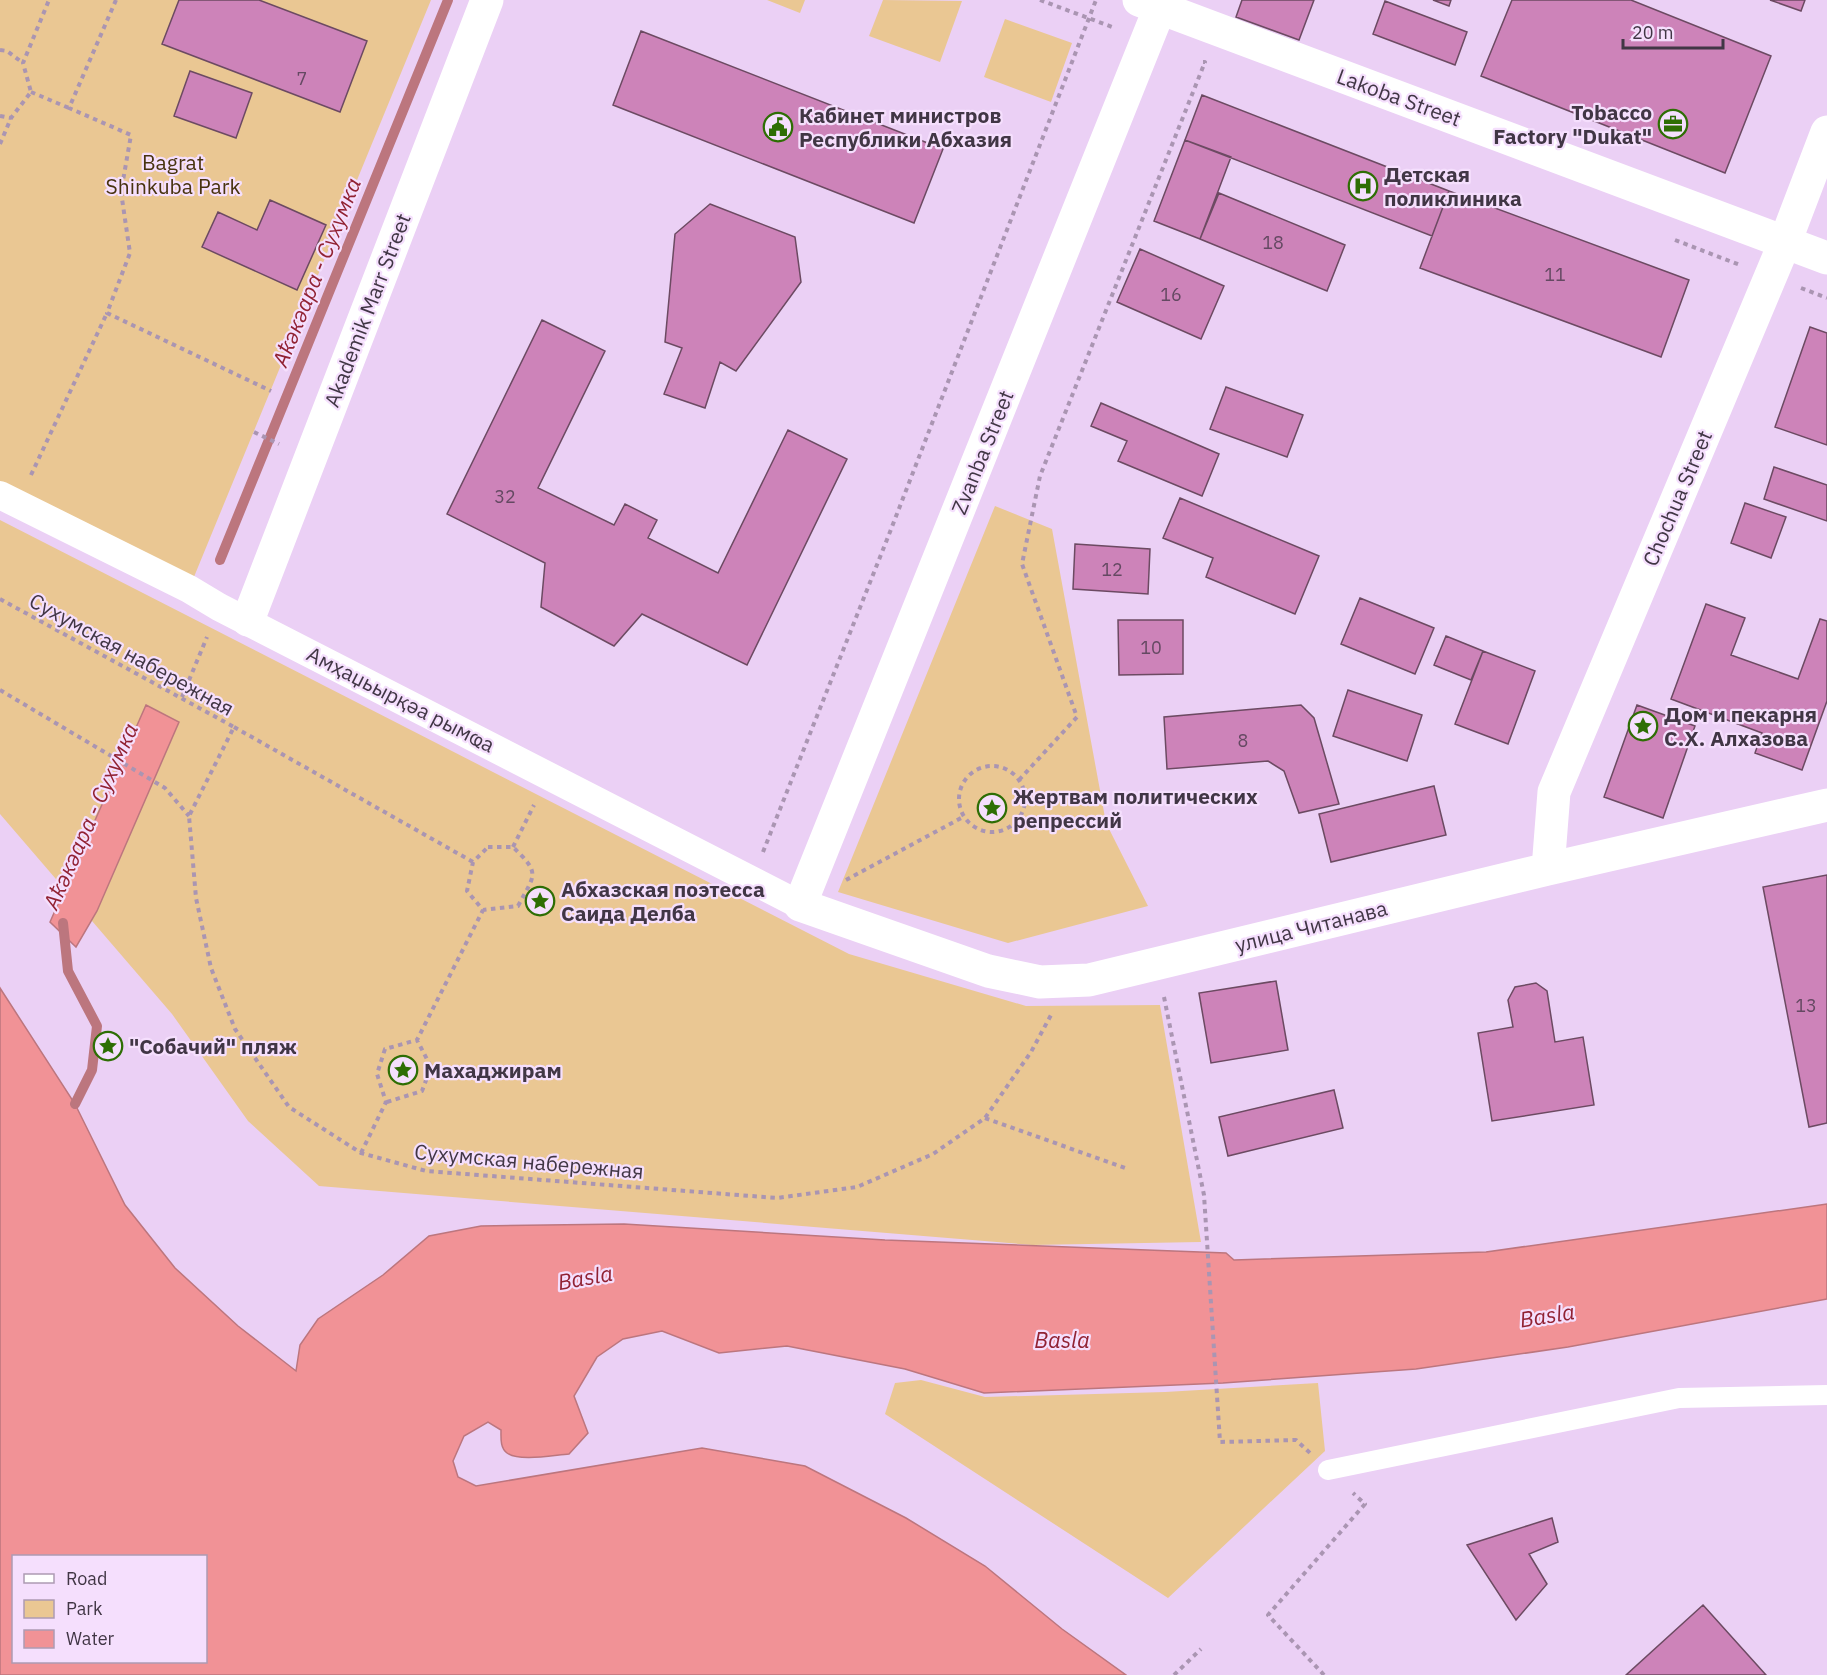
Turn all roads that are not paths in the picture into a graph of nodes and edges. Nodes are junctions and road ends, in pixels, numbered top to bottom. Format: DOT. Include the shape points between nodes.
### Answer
graph roads {
  1 [pos="488,0"];
  2 [pos="1154,3"];
  3 [pos="1827,132"];
  4 [pos="1785,242"];
  5 [pos="1827,258"];
  6 [pos="9,500"];
  7 [pos="234,613"];
  8 [pos="1827,805"];
  9 [pos="1548,869"];
  10 [pos="800,904"];
  11 [pos="1827,1395"];
  12 [pos="1328,1470"];
  1 -- 7 [label="main road, Akademik Marr Street"];
  2 -- 4 [label="main road, Lakoba Street"];
  2 -- 10 [label="main road, Zvanba Street" via="1147,40"];
  3 -- 4 [label="main road, Chochua Street"];
  4 -- 5 [label="main road, Lakoba Street"];
  4 -- 9 [label="main road, Chochua Street" via="1554,792"];
  6 -- 7 [label="street, Амҳаџьырқәа рымҩа"];
  7 -- 10 [label="street, Амҳаџьырқәа рымҩа"];
  8 -- 9 [label="main road, улица Читанава"];
  9 -- 10 [label="main road, улица Читанава" via="1089,981 1040,982 988,971"];
  11 -- 12 [label="lane" via="1679,1398"];
}
